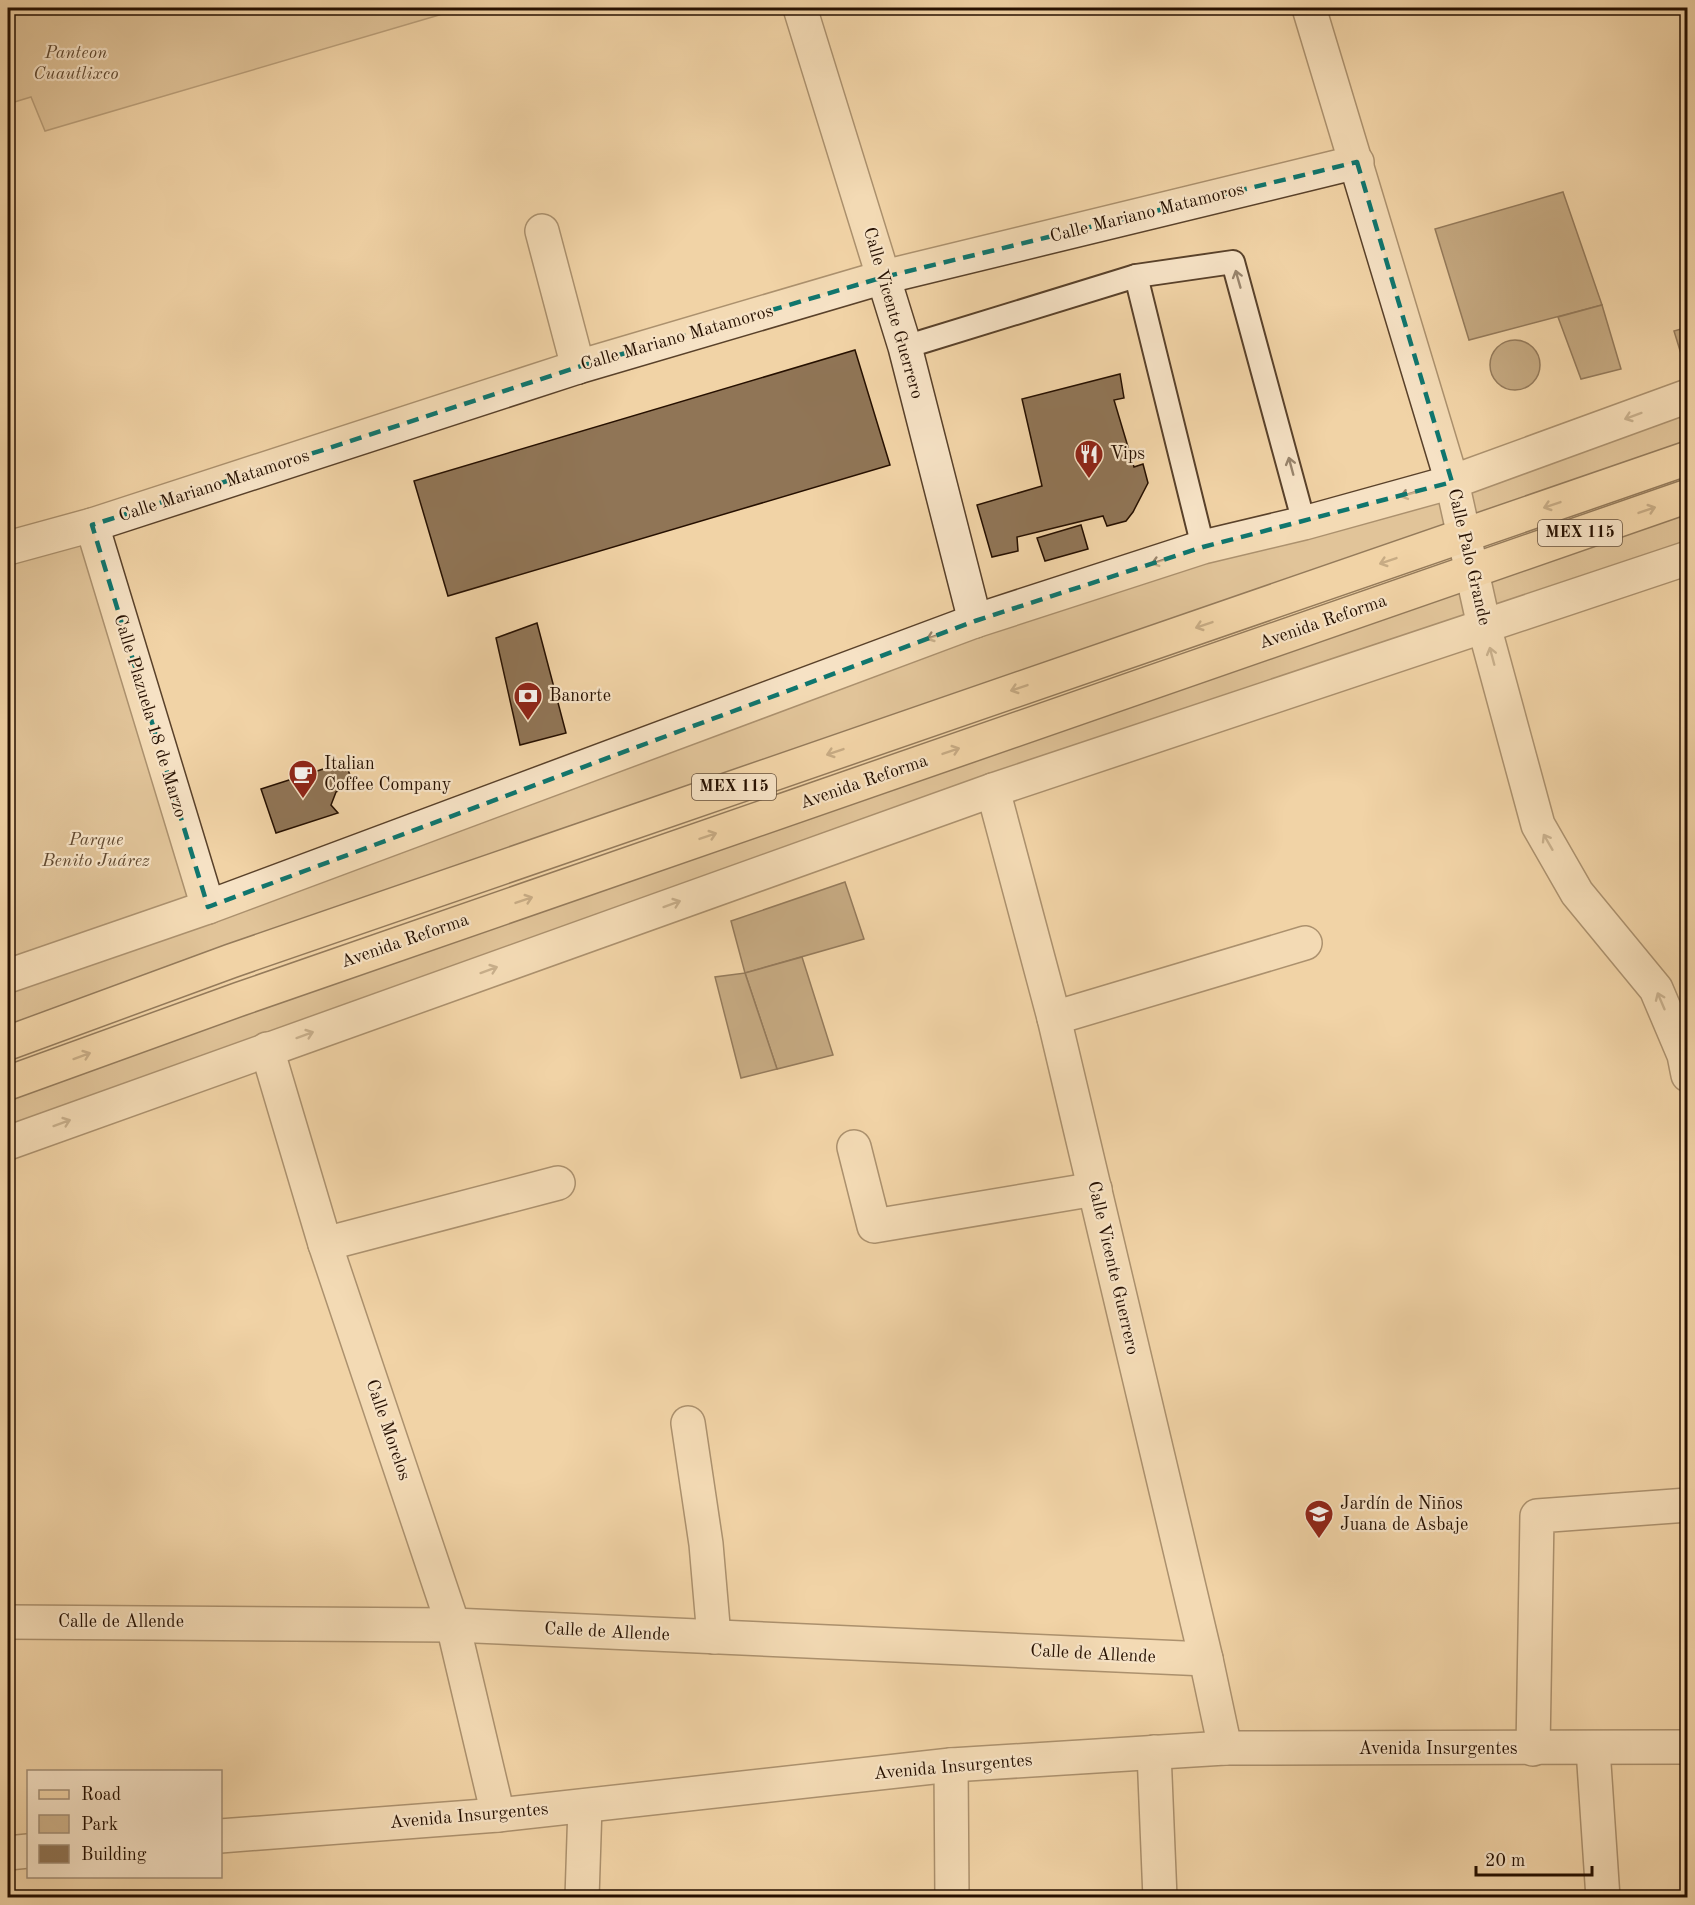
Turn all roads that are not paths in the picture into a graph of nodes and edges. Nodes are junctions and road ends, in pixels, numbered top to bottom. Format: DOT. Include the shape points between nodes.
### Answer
graph roads {
  1 [pos="800,8"];
  2 [pos="1309,8"];
  3 [pos="1357,162"];
  4 [pos="542,231"];
  5 [pos="1136,276"];
  6 [pos="884,277"];
  7 [pos="904,347"];
  8 [pos="578,367"];
  9 [pos="1688,396"];
  10 [pos="1688,458"];
  11 [pos="1452,482"];
  12 [pos="1688,496"];
  13 [pos="1304,523"];
  14 [pos="92,525"];
  15 [pos="1463,535"];
  16 [pos="1203,547"];
  17 [pos="8,548"];
  18 [pos="1688,558"];
  19 [pos="1473,570"];
  20 [pos="975,621"];
  21 [pos="1484,626"];
  22 [pos="993,790"];
  23 [pos="208,907"];
  24 [pos="1305,943"];
  25 [pos="8,976"];
  26 [pos="1054,1018"];
  27 [pos="8,1043"];
  28 [pos="267,1049"];
  29 [pos="1688,1075"];
  30 [pos="8,1083"];
  31 [pos="8,1143"];
  32 [pos="854,1147"];
  33 [pos="558,1183"];
  34 [pos="1095,1189"];
  35 [pos="325,1244"];
  36 [pos="688,1423"];
  37 [pos="1688,1505"];
  38 [pos="8,1622"];
  39 [pos="453,1625"];
  40 [pos="714,1637"];
  41 [pos="1206,1659"];
  42 [pos="1688,1747"];
  43 [pos="1225,1748"];
  44 [pos="1533,1749"];
  45 [pos="1593,1749"];
  46 [pos="1154,1752"];
  47 [pos="951,1765"];
  48 [pos="585,1806"];
  49 [pos="498,1815"];
  50 [pos="222,1836"];
  51 [pos="27,1851"];
  52 [pos="8,1853"];
  53 [pos="582,1898"];
  54 [pos="952,1898"];
  55 [pos="1160,1898"];
  56 [pos="1603,1898"];
  1 -- 6 [label="street, Calle Vicente Guerrero"];
  2 -- 3 [label="street, Calle Palo Grande"];
  3 -- 6 [label="street, Calle Mariano Matamoros"];
  3 -- 11 [label="street, Calle Palo Grande"];
  4 -- 8 [label="street"];
  5 -- 7 [label="lane"];
  13 -- 5 [label="lane, one-way" via="1233,262"];
  5 -- 16 [label="lane"];
  6 -- 7 [label="street, Calle Vicente Guerrero"];
  6 -- 8 [label="street, Calle Mariano Matamoros"];
  7 -- 20 [label="street, Calle Vicente Guerrero"];
  8 -- 14 [label="street, Calle Mariano Matamoros"];
  9 -- 11 [label="street, one-way"];
  10 -- 15 [label="main road, Avenida Reforma / MEX 115, one-way"];
  11 -- 13 [label="street, one-way"];
  11 -- 15 [label="street, Calle Palo Grande"];
  19 -- 12 [label="main road, Avenida Reforma / MEX 115, one-way"];
  13 -- 16 [label="street"];
  14 -- 17 [label="street, Calle Mariano Matamoros"];
  14 -- 23 [label="street, Calle Plazuela 18 de Marzo"];
  15 -- 19 [label="street, Calle Palo Grande"];
  15 -- 27 [label="main road, Avenida Reforma / MEX 115, one-way" via="231,961"];
  16 -- 20 [label="street, one-way"];
  18 -- 21 [label="street"];
  19 -- 21 [label="street, Calle Palo Grande"];
  30 -- 19 [label="main road, Avenida Reforma / MEX 115, one-way"];
  20 -- 23 [label="street, one-way"];
  21 -- 22 [label="street"];
  29 -- 21 [label="street, Calle Palo Grande, one-way" via="1684,1055 1656,989 1577,893 1538,825"];
  22 -- 26 [label="street, Calle Vicente Guerrero"];
  28 -- 22 [label="street, one-way"];
  23 -- 25 [label="street"];
  24 -- 26 [label="street"];
  26 -- 34 [label="street, Calle Vicente Guerrero"];
  31 -- 28 [label="street, one-way"];
  28 -- 35 [label="street, Calle Morelos"];
  32 -- 34 [label="street" via="874,1226"];
  33 -- 35 [label="street"];
  34 -- 41 [label="street, Calle Vicente Guerrero"];
  35 -- 39 [label="street, Calle Morelos"];
  36 -- 40 [label="street" via="706,1544"];
  37 -- 44 [label="street" via="1537,1516"];
  38 -- 39 [label="street, Calle de Allende"];
  39 -- 40 [label="street, Calle de Allende"];
  39 -- 49 [label="street, Calle Morelos"];
  40 -- 41 [label="street, Calle de Allende"];
  41 -- 43 [label="street, Calle Vicente Guerrero"];
  42 -- 45 [label="street, Avenida Insurgentes"];
  43 -- 44 [label="street, Avenida Insurgentes"];
  43 -- 46 [label="street, Avenida Insurgentes"];
  44 -- 45 [label="street, Avenida Insurgentes"];
  45 -- 56 [label="street"];
  46 -- 47 [label="street, Avenida Insurgentes"];
  46 -- 55 [label="street"];
  47 -- 48 [label="street, Avenida Insurgentes"];
  47 -- 54 [label="street"];
  48 -- 49 [label="street, Avenida Insurgentes"];
  48 -- 53 [label="street"];
  49 -- 50 [label="street, Avenida Insurgentes"];
  51 -- 52 [label="street"];
}
